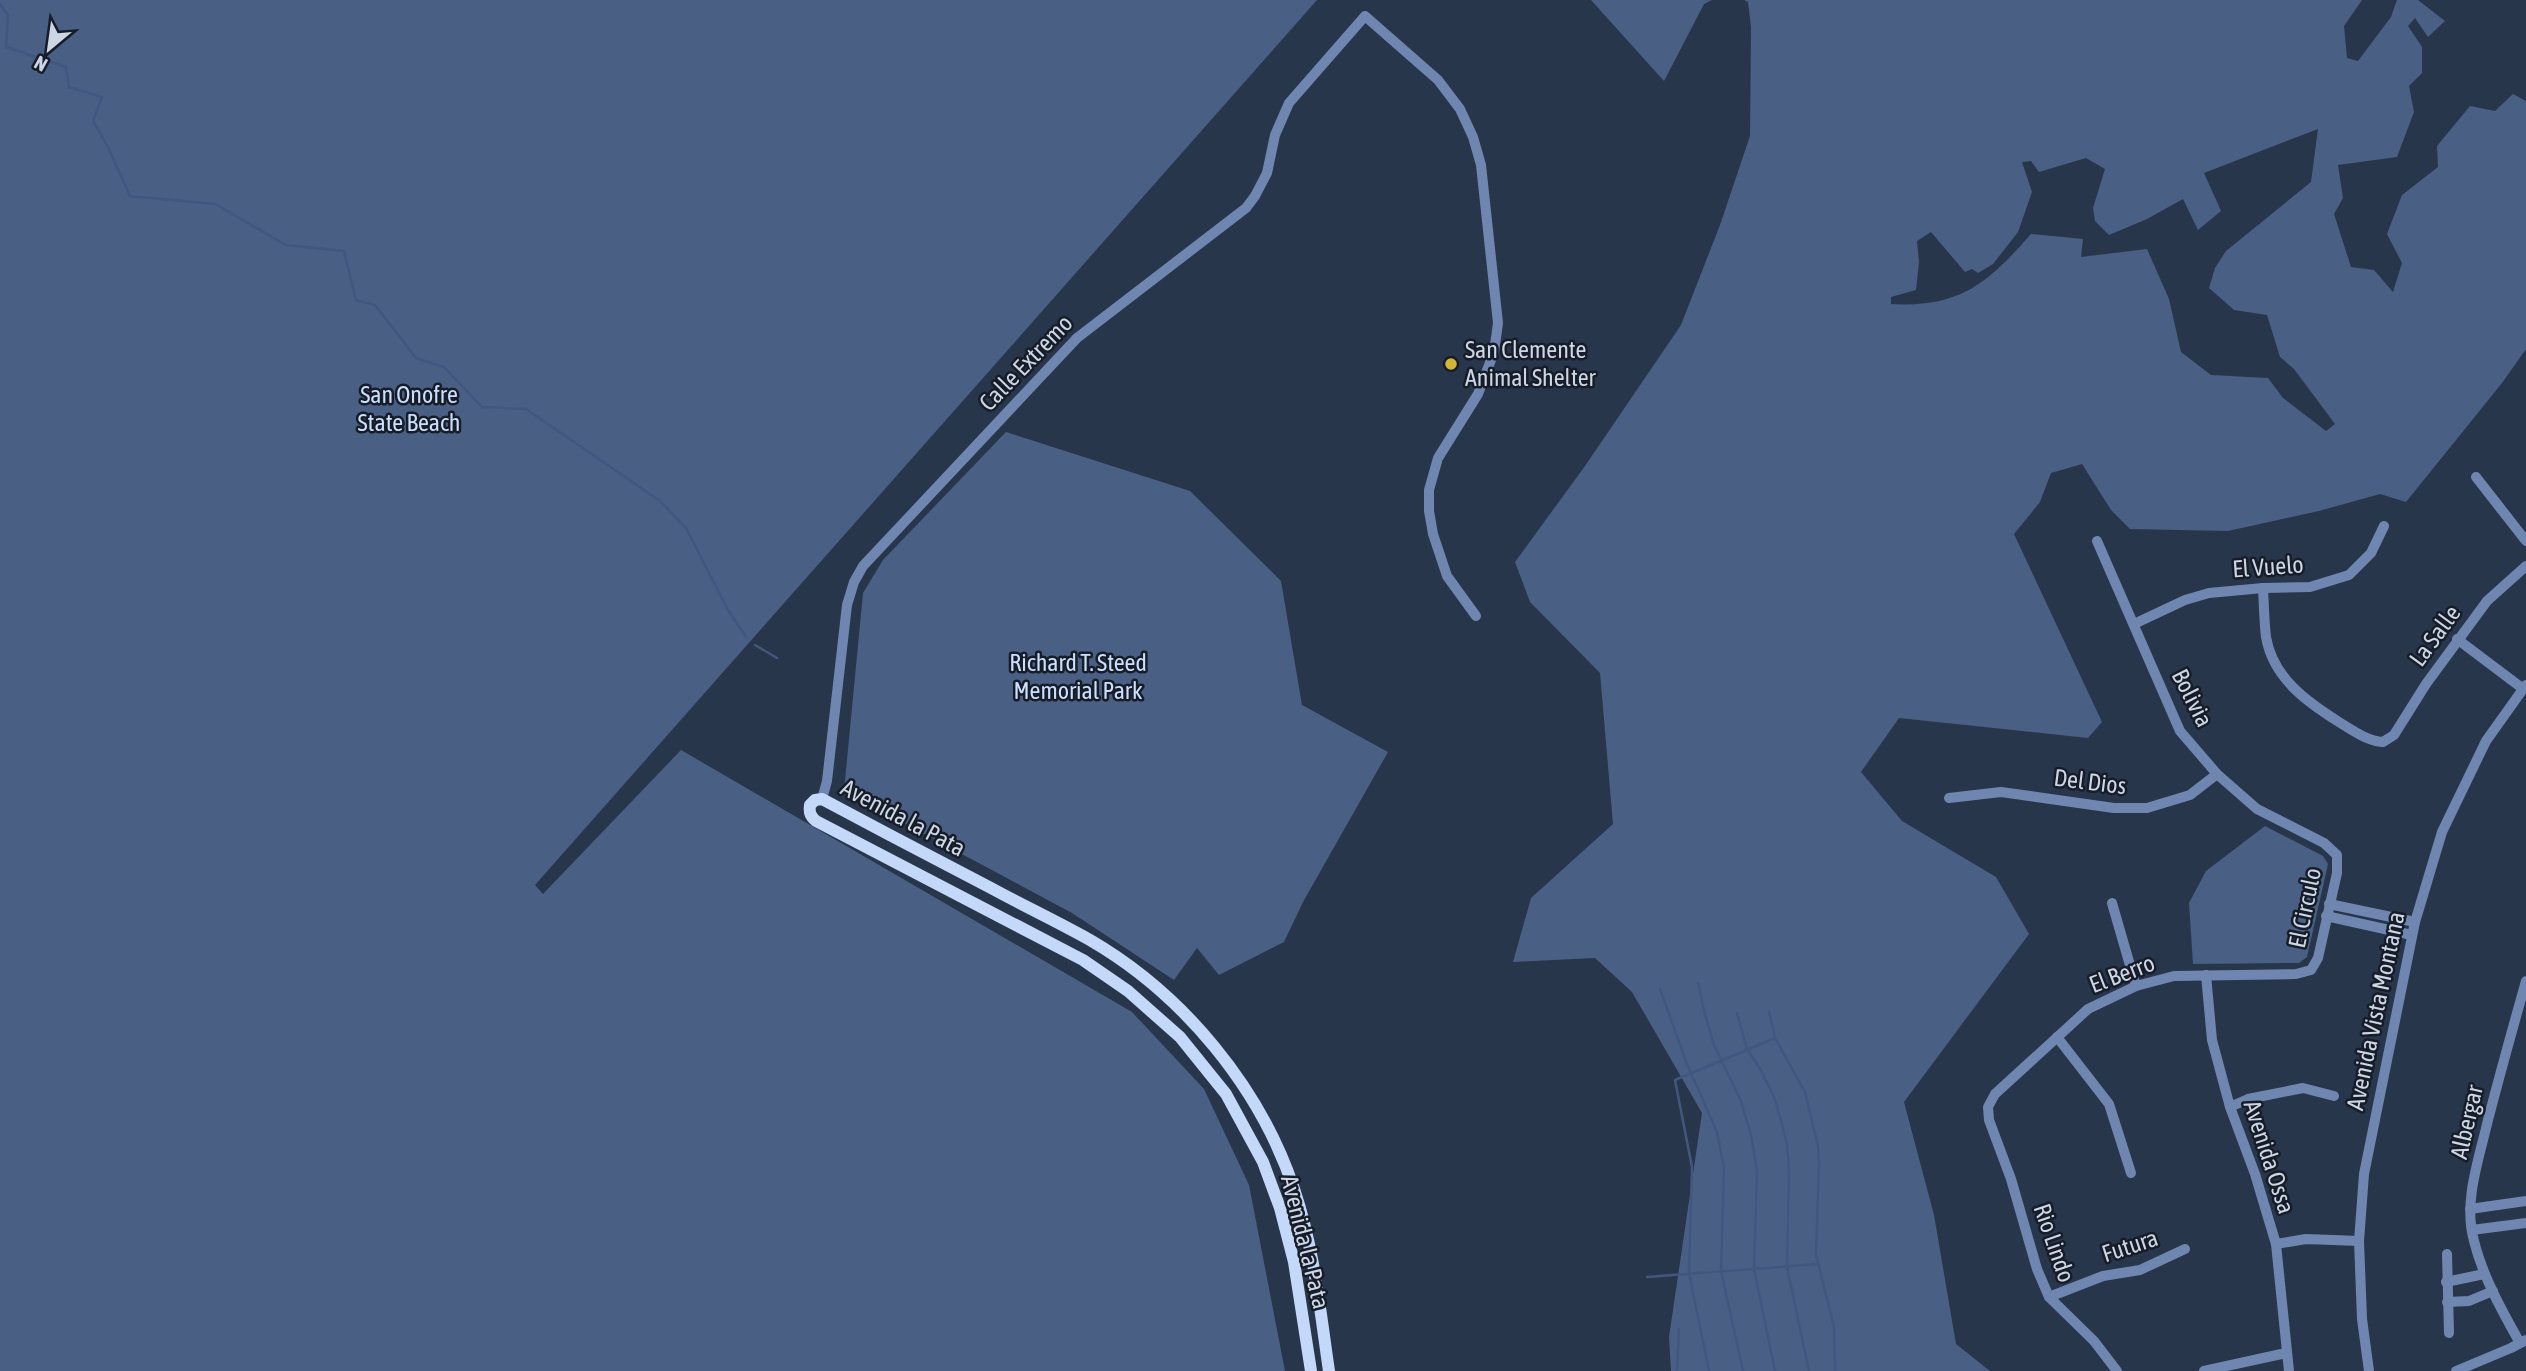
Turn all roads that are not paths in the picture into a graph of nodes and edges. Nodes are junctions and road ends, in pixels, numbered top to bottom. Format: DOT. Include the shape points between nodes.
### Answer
graph roads {
  1 [pos="2476,477"];
  2 [pos="2384,526"];
  3 [pos="2098,541"];
  4 [pos="2526,541"];
  5 [pos="2526,566"];
  6 [pos="2263,588"];
  7 [pos="1476,617"];
  8 [pos="2134,624"];
  9 [pos="2457,639"];
  10 [pos="2524,687"];
  11 [pos="2217,774"];
  12 [pos="1949,798"];
  13 [pos="822,799"];
  14 [pos="2337,855"];
  15 [pos="2112,903"];
  16 [pos="2329,904"];
  17 [pos="2326,916"];
  18 [pos="2415,922"];
  19 [pos="2412,935"];
  20 [pos="2311,970"];
  21 [pos="2206,975"];
  22 [pos="2526,981"];
  23 [pos="2136,986"];
  24 [pos="2057,1037"];
  25 [pos="2334,1096"];
  26 [pos="1988,1107"];
  27 [pos="2230,1107"];
  28 [pos="2132,1173"];
  29 [pos="2526,1200"];
  30 [pos="2470,1209"];
  31 [pos="2526,1223"];
  32 [pos="2472,1230"];
  33 [pos="2358,1241"];
  34 [pos="2276,1244"];
  35 [pos="2185,1249"];
  36 [pos="2447,1254"];
  37 [pos="2484,1274"];
  38 [pos="2446,1282"];
  39 [pos="2493,1291"];
  40 [pos="2049,1297"];
  41 [pos="2447,1302"];
  42 [pos="2449,1333"];
  43 [pos="2523,1341"];
  44 [pos="2286,1353"];
  45 [pos="1311,1371"];
  46 [pos="1329,1371"];
  47 [pos="2116,1371"];
  48 [pos="2204,1371"];
  49 [pos="2289,1371"];
  50 [pos="2369,1371"];
  51 [pos="2456,1371"];
  1 -- 4 [label="street"];
  2 -- 6 [label="street, El Vuelo" via="2371,553 2349,575 2310,587"];
  3 -- 8 [label="street, Bolivia"];
  5 -- 9 [label="street, La Salle" via="2487,601"];
  6 -- 8 [label="street, El Vuelo" via="2209,593"];
  6 -- 9 [label="street, La Salle" via="2266,637 2281,672 2297,693 2375,742 2389,739"];
  7 -- 13 [label="street, Calle Extremo" via="1447,576 1433,534 1429,490 1438,457 1478,394 1494,352 1498,323 1481,165 1460,109 1438,80 1365,16 1289,103 1266,173 1245,208 1077,338 863,566 847,605"];
  8 -- 11 [label="street, Bolivia" via="2180,731"];
  9 -- 10 [label="street"];
  10 -- 18 [label="street, Avenida Vista Montana" via="2486,741 2442,832"];
  11 -- 12 [label="street, Del Dios" via="2190,794 2147,808 2114,808 2001,792"];
  11 -- 14 [label="street, Bolivia" via="2257,809 2324,843"];
  13 -- 45 [label="main road, Avenida la Pata" via="810,805 816,821 1083,960 1128,991 1180,1037 1226,1094 1263,1162 1294,1262"];
  13 -- 46 [label="main road, Avenida la Pata" via="1091,941 1189,1019 1237,1076 1271,1133 1294,1187 1308,1234"];
  14 -- 16 [label="street, El Circulo"];
  15 -- 23 [label="street"];
  16 -- 17 [label="street, El Circulo"];
  16 -- 18 [label="street"];
  17 -- 19 [label="street"];
  17 -- 20 [label="street, El Circulo" via="2318,958"];
  18 -- 19 [label="street, Avenida Vista Montana"];
  19 -- 33 [label="street, Avenida Vista Montana" via="2364,1174"];
  20 -- 21 [label="street, El Berro"];
  21 -- 23 [label="street, El Berro" via="2174,976"];
  21 -- 27 [label="street, Avenida Ossa" via="2212,1040"];
  22 -- 30 [label="street, Albergar" via="2477,1164"];
  23 -- 24 [label="street, El Berro" via="2088,1009"];
  24 -- 26 [label="street, El Berro" via="1995,1094"];
  24 -- 28 [label="street" via="2109,1104"];
  25 -- 27 [label="street" via="2303,1088"];
  26 -- 40 [label="street, Rio Lindo"];
  27 -- 34 [label="street, Avenida Ossa"];
  29 -- 30 [label="street"];
  30 -- 32 [label="street, Albergar"];
  31 -- 32 [label="street"];
  32 -- 37 [label="street, Albergar"];
  33 -- 34 [label="street" via="2306,1239"];
  33 -- 50 [label="street, Avenida Vista Montana"];
  34 -- 44 [label="street, Avenida Ossa"];
  35 -- 40 [label="street, Futura" via="2140,1270 2103,1276"];
  36 -- 38 [label="street"];
  37 -- 38 [label="street"];
  37 -- 39 [label="street, Albergar"];
  38 -- 41 [label="street"];
  39 -- 41 [label="street" via="2469,1301"];
  39 -- 43 [label="street, Albergar"];
  40 -- 47 [label="street, Rio Lindo" via="2094,1341"];
  41 -- 42 [label="street"];
  43 -- 51 [label="street"];
  44 -- 48 [label="street"];
  44 -- 49 [label="street, Avenida Ossa"];
}
